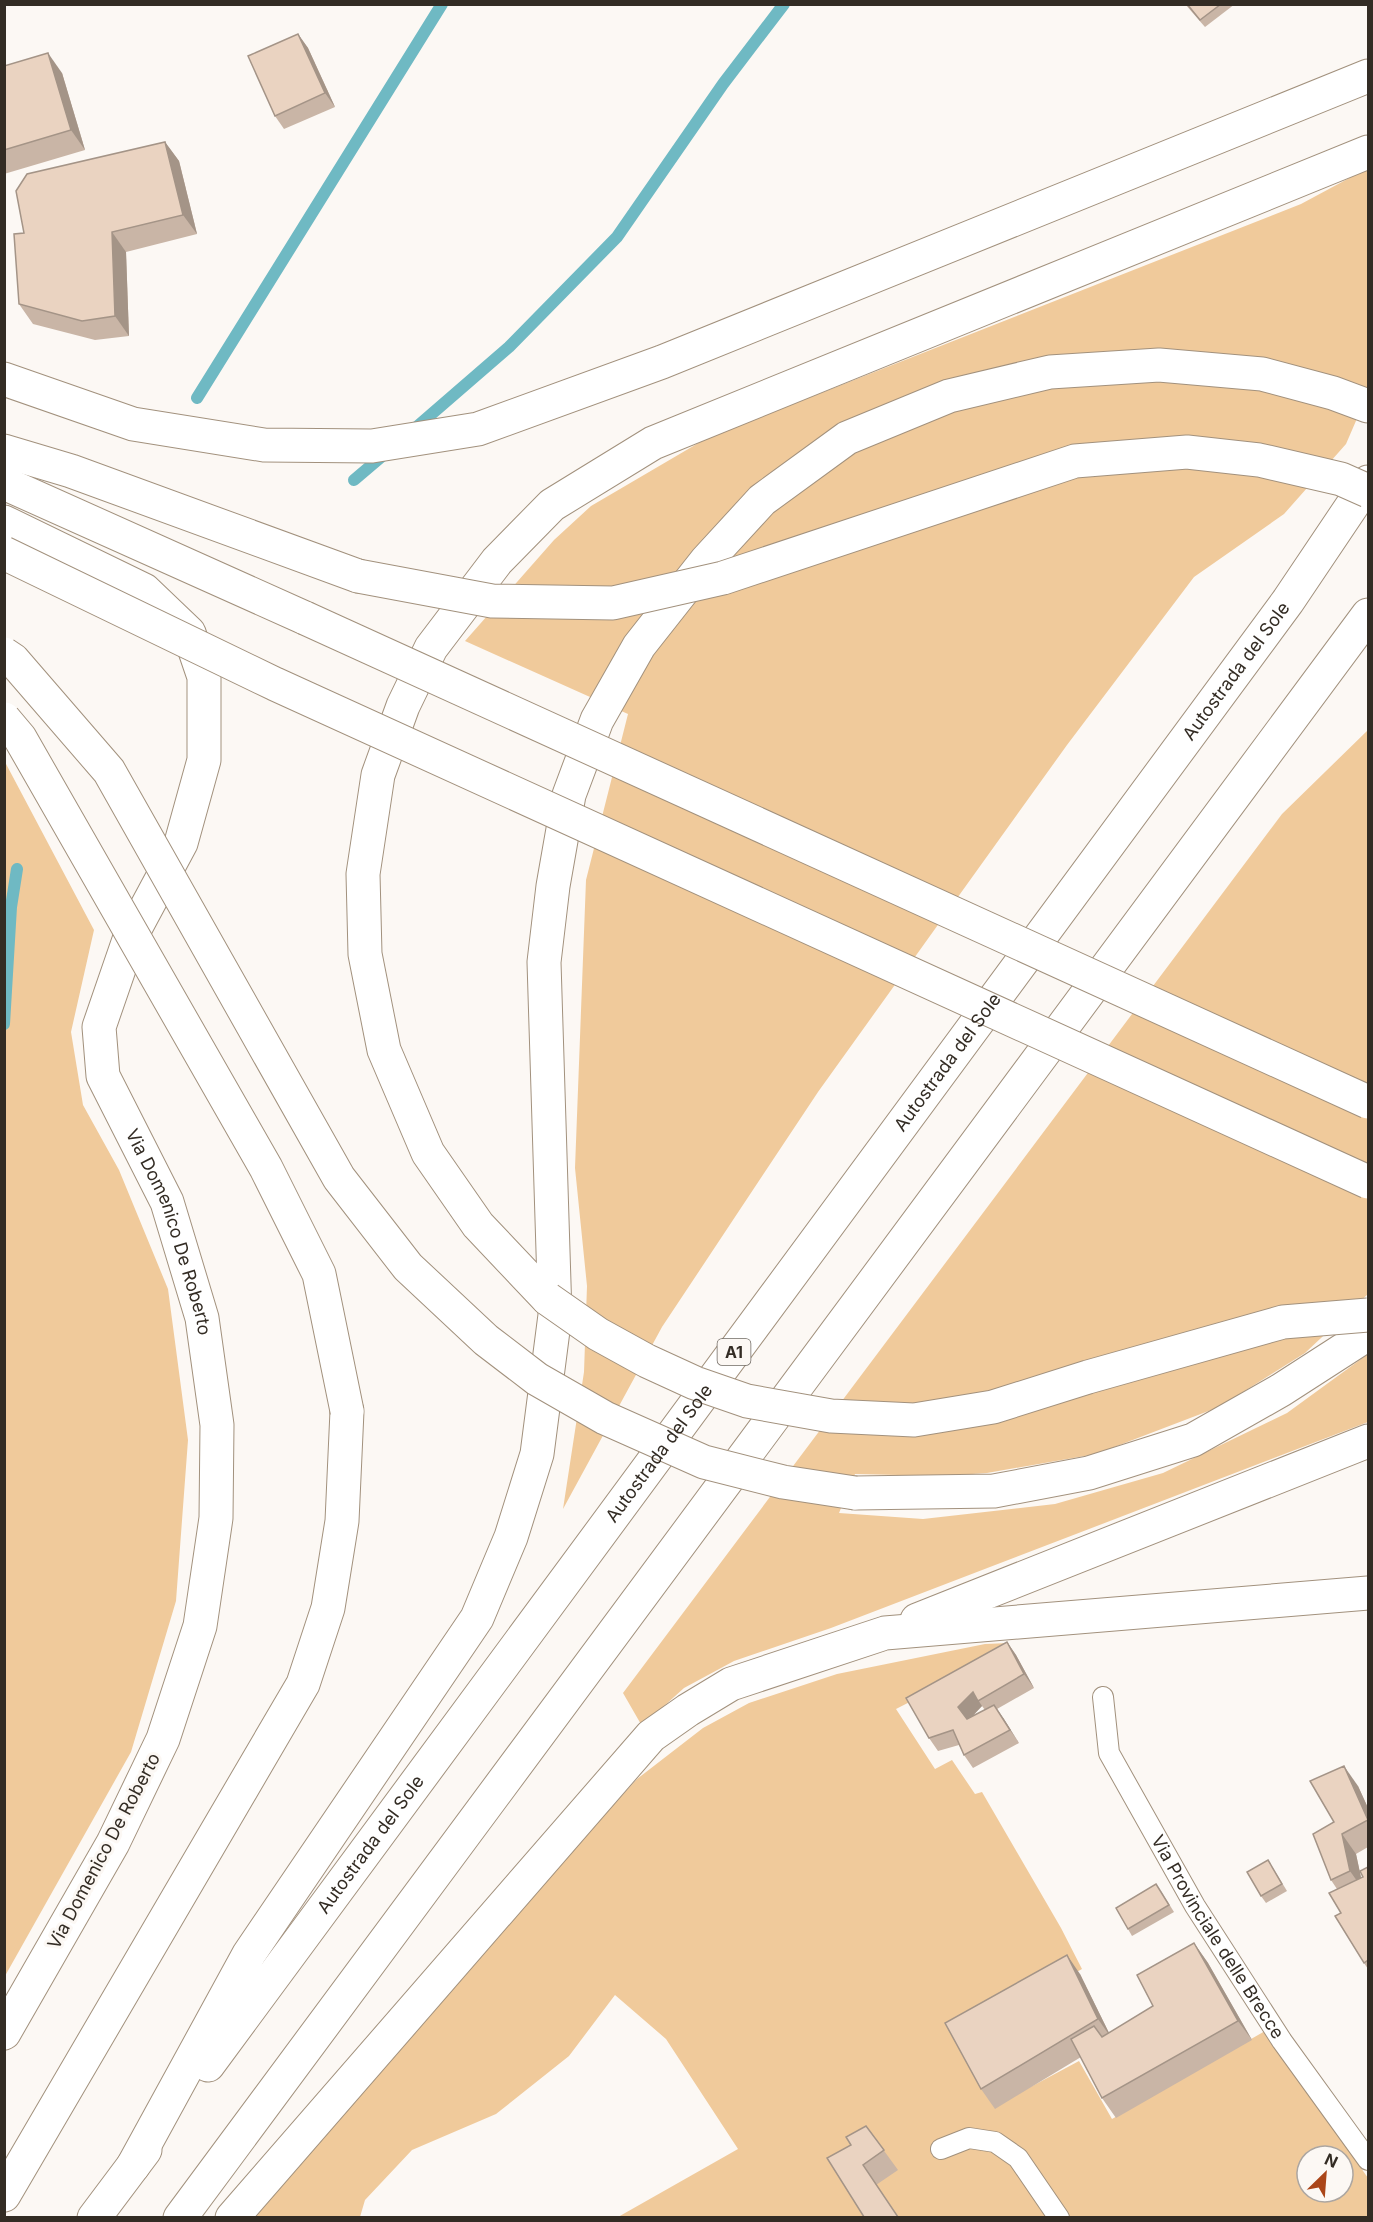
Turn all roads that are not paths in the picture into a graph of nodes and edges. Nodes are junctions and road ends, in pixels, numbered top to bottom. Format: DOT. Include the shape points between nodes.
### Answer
graph roads {
  1 [pos="1368,76"];
  2 [pos="1368,152"];
  3 [pos="4,380"];
  4 [pos="1368,406"];
  5 [pos="4,451"];
  6 [pos="1368,482"];
  7 [pos="4,483"];
  8 [pos="1368,491"];
  9 [pos="4,522"];
  10 [pos="4,553"];
  11 [pos="1368,615"];
  12 [pos="4,654"];
  13 [pos="4,719"];
  14 [pos="1368,1102"];
  15 [pos="1368,1182"];
  16 [pos="1368,1315"];
  17 [pos="1368,1328"];
  18 [pos="1368,1441"];
  19 [pos="1368,1593"];
  20 [pos="885,1633"];
  21 [pos="1103,1697"];
  22 [pos="4,2033"];
  23 [pos="940,2149"];
  24 [pos="1368,2160"];
  25 [pos="133,2166"];
  26 [pos="4,2195"];
  27 [pos="94,2217"];
  28 [pos="180,2217"];
  29 [pos="232,2217"];
  30 [pos="1059,2217"];
  1 -- 3 [label="main road" via="662,362 478,429 372,446 264,445 133,424"];
  2 -- 16 [label="main road, bridge" via="653,443 552,505 497,561 430,648 403,706 378,775 363,874 365,954 384,1050 428,1153 478,1225 548,1299 598,1334 695,1383 747,1401 831,1416 914,1420 993,1407 1283,1322"];
  4 -- 25 [label="main road" via="1262,374 1159,365 1050,372 949,396 847,438 762,500 706,561 639,646 597,720 569,795 553,886 544,962 555,1315 537,1454 511,1537 477,1618 249,1954"];
  5 -- 8 [label="main road, bridge" via="71,471 358,576 492,602 613,603 723,578 1075,461 1187,452 1218,455 1331,477"];
  6 -- 25 [label="main road, Autostrada del Sole / A1" via="1288,601"];
  7 -- 14 [label="main road, bridge"];
  9 -- 22 [label="main road, Via Domenico De Roberto" via="144,590 189,633 204,678 204,760 181,843 129,940 99,1027 103,1076 167,1202 202,1318 217,1425 216,1518 200,1626 163,1739 113,1843"];
  10 -- 15 [label="main road, bridge" via="275,684"];
  11 -- 28 [label="main road"];
  12 -- 17 [label="main road, bridge" via="109,771 339,1178 408,1267 486,1340 537,1378 605,1418 704,1462 783,1482 855,1493 994,1491 1089,1473 1192,1440 1281,1390 1357,1341"];
  13 -- 26 [label="main road, bridge" via="20,738 266,1168 319,1274 347,1411 342,1521 334,1576 328,1608 303,1684"];
  18 -- 20 [label="main road"];
  19 -- 20 [label="main road"];
  20 -- 29 [label="main road" via="731,1684 651,1736"];
  21 -- 24 [label="lane, Via Provinciale delle Brecce" via="1109,1753 1195,1906 1282,2041"];
  23 -- 30 [label="lane" via="969,2138 995,2142 1018,2157"];
  25 -- 27 [label="main road, Autostrada del Sole / A1"];
}
